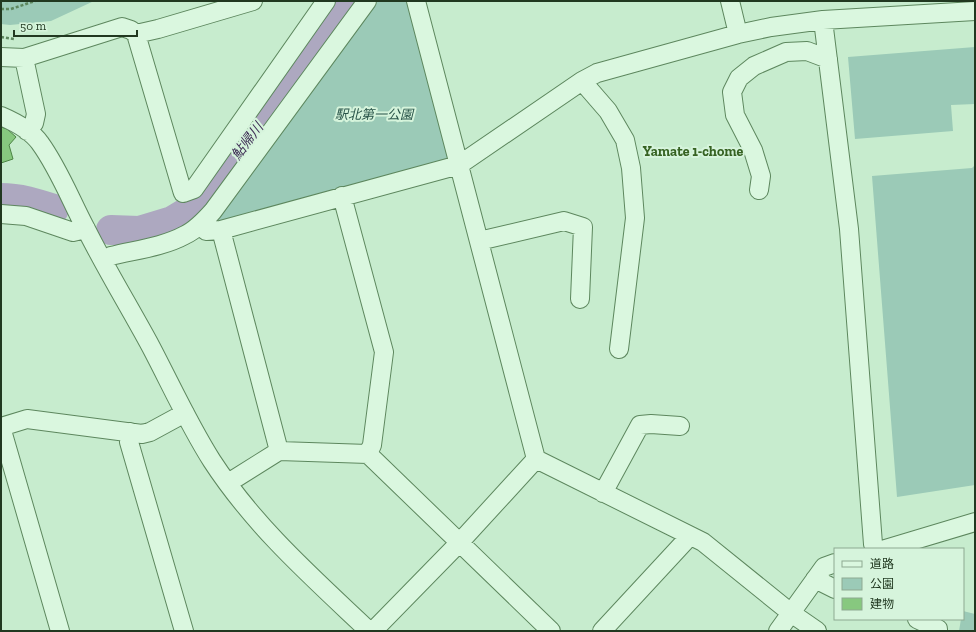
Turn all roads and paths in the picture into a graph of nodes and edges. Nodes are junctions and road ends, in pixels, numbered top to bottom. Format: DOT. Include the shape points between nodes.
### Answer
graph roads {
  1 [pos="35,1"];
  2 [pos="252,1"];
  3 [pos="326,1"];
  4 [pos="367,1"];
  5 [pos="416,1"];
  6 [pos="730,1"];
  7 [pos="1,9"];
  8 [pos="975,11"];
  9 [pos="823,20"];
  10 [pos="136,34"];
  11 [pos="738,34"];
  12 [pos="1,57"];
  13 [pos="24,58"];
  14 [pos="828,59"];
  15 [pos="582,81"];
  16 [pos="1,116"];
  17 [pos="27,131"];
  18 [pos="459,165"];
  19 [pos="759,190"];
  20 [pos="342,196"];
  21 [pos="1,214"];
  22 [pos="200,225"];
  23 [pos="86,229"];
  24 [pos="221,230"];
  25 [pos="479,241"];
  26 [pos="103,260"];
  27 [pos="580,299"];
  28 [pos="619,349"];
  29 [pos="185,413"];
  30 [pos="680,426"];
  31 [pos="1,427"];
  32 [pos="130,432"];
  33 [pos="279,451"];
  34 [pos="368,454"];
  35 [pos="536,459"];
  36 [pos="228,483"];
  37 [pos="603,493"];
  38 [pos="975,522"];
  39 [pos="690,536"];
  40 [pos="460,542"];
  41 [pos="874,548"];
  42 [pos="888,548"];
  43 [pos="834,563"];
  44 [pos="815,579"];
  45 [pos="834,588"];
  46 [pos="791,613"];
  47 [pos="920,620"];
  48 [pos="60,631"];
  49 [pos="184,631"];
  50 [pos="369,631"];
  51 [pos="373,631"];
  52 [pos="551,631"];
  53 [pos="602,631"];
  54 [pos="778,631"];
  55 [pos="817,631"];
  56 [pos="938,631"];
  1 -- 7 [label="path" via="11,9"];
  2 -- 10 [label="street"];
  3 -- 10 [label="street" via="194,189 185,193"];
  4 -- 22 [label="street" via="213,211"];
  5 -- 18 [label="street"];
  6 -- 11 [label="street"];
  8 -- 9 [label="street"];
  9 -- 11 [label="street"];
  9 -- 14 [label="street"];
  10 -- 13 [label="street" via="122,27"];
  11 -- 15 [label="street" via="597,73"];
  12 -- 13 [label="street"];
  13 -- 17 [label="street" via="36,114 34,123"];
  14 -- 19 [label="street" via="807,51 786,52 754,66 739,78 732,92 735,116 755,156 761,176"];
  14 -- 41 [label="street" via="849,229"];
  15 -- 18 [label="street"];
  15 -- 28 [label="street" via="608,111 625,140 631,168 635,218"];
  16 -- 17 [label="street"];
  17 -- 23 [label="street" via="40,142"];
  18 -- 20 [label="street"];
  18 -- 25 [label="street"];
  20 -- 24 [label="street"];
  20 -- 34 [label="street" via="384,352 372,445"];
  21 -- 23 [label="street" via="26,216 73,232"];
  22 -- 24 [label="street" via="206,231"];
  22 -- 26 [label="street" via="187,235 172,241"];
  23 -- 26 [label="street"];
  24 -- 33 [label="street"];
  25 -- 27 [label="street" via="564,221 583,227"];
  25 -- 35 [label="street"];
  26 -- 29 [label="street"];
  29 -- 32 [label="street" via="150,432"];
  29 -- 36 [label="street" via="212,461"];
  30 -- 37 [label="street" via="640,425"];
  31 -- 32 [label="street" via="27,419"];
  31 -- 48 [label="street"];
  32 -- 49 [label="street" via="129,442"];
  33 -- 34 [label="street"];
  33 -- 36 [label="street"];
  34 -- 40 [label="street"];
  35 -- 37 [label="street"];
  35 -- 40 [label="street"];
  36 -- 50 [label="street" via="276,542"];
  37 -- 39 [label="street"];
  38 -- 42 [label="street"];
  39 -- 46 [label="street" via="703,542"];
  39 -- 53 [label="street"];
  40 -- 51 [label="street"];
  40 -- 52 [label="street"];
  43 -- 44 [label="street" via="824,567"];
  44 -- 45 [label="street"];
  44 -- 46 [label="street"];
  46 -- 54 [label="street"];
  46 -- 55 [label="street"];
  47 -- 56 [label="street"];
}
